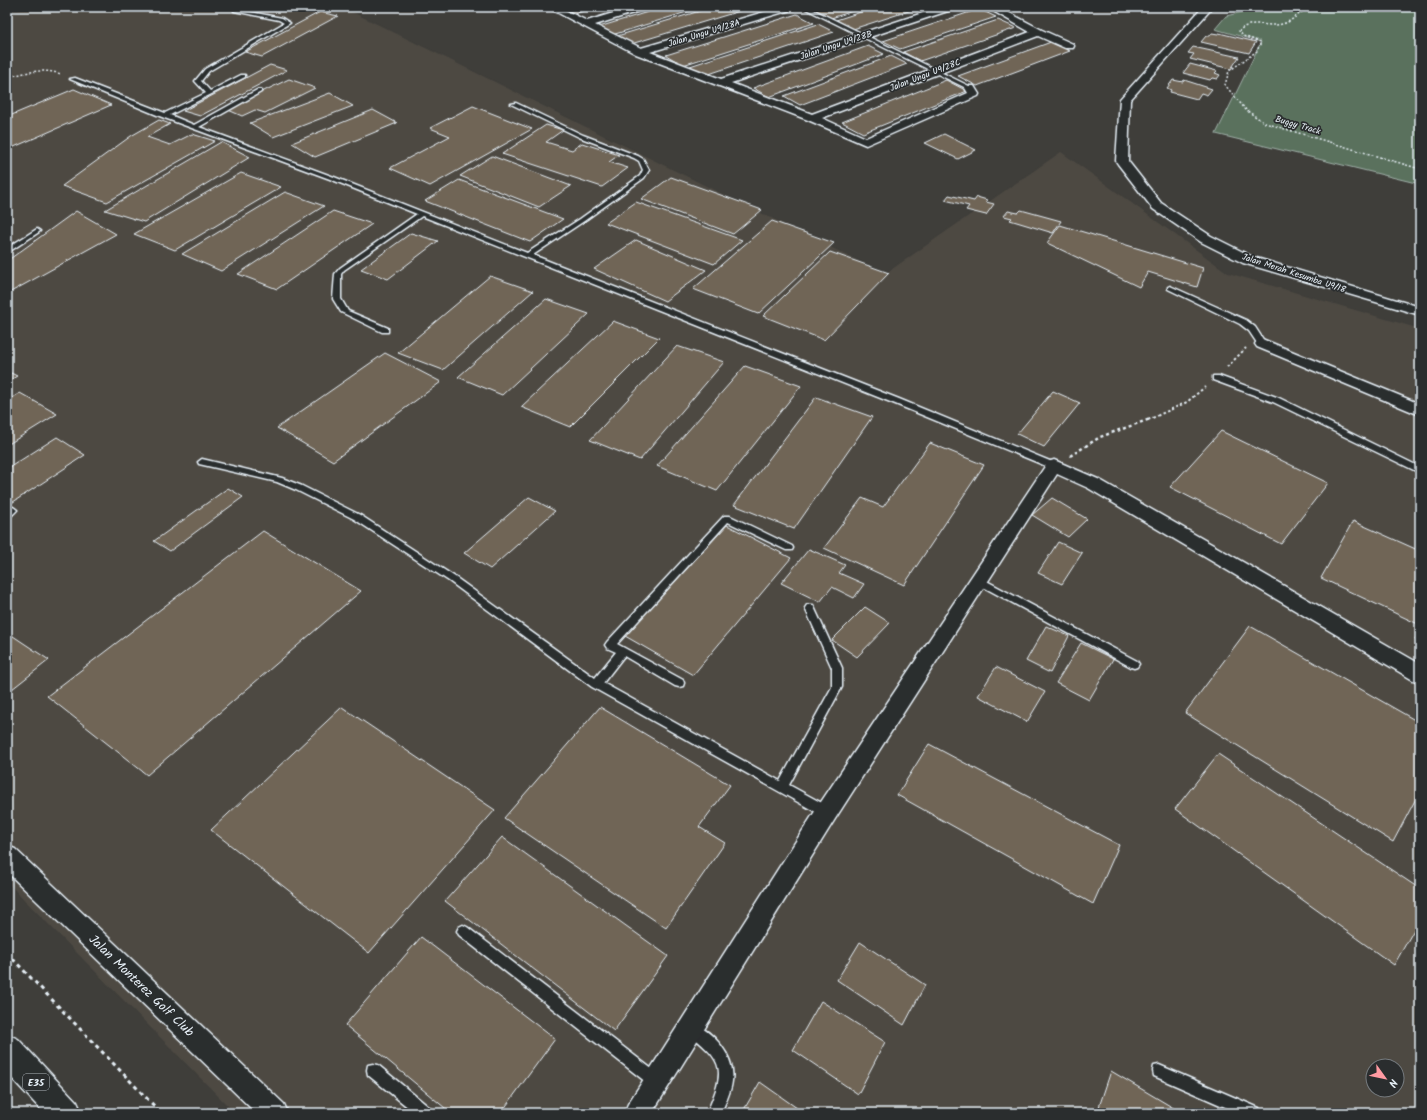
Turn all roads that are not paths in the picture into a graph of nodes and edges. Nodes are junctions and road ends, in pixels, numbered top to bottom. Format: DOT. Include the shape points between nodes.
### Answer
graph roads {
  1 [pos="552,7"];
  2 [pos="643,7"];
  3 [pos="791,7"];
  4 [pos="804,7"];
  5 [pos="951,7"];
  6 [pos="992,7"];
  7 [pos="1208,7"];
  8 [pos="236,10"];
  9 [pos="587,24"];
  10 [pos="1038,32"];
  11 [pos="862,36"];
  12 [pos="1069,46"];
  13 [pos="640,52"];
  14 [pos="934,72"];
  15 [pos="243,76"];
  16 [pos="72,79"];
  17 [pos="721,83"];
  18 [pos="970,88"];
  19 [pos="259,91"];
  20 [pos="208,93"];
  21 [pos="514,104"];
  22 [pos="164,116"];
  23 [pos="812,118"];
  24 [pos="194,127"];
  25 [pos="422,213"];
  26 [pos="37,231"];
  27 [pos="7,250"];
  28 [pos="528,255"];
  29 [pos="1170,288"];
  30 [pos="1420,311"];
  31 [pos="385,330"];
  32 [pos="1262,344"];
  33 [pos="1216,378"];
  34 [pos="1420,410"];
  35 [pos="202,462"];
  36 [pos="1054,466"];
  37 [pos="1420,470"];
  38 [pos="789,548"];
  39 [pos="979,581"];
  40 [pos="810,608"];
  41 [pos="623,651"];
  42 [pos="1134,664"];
  43 [pos="1420,674"];
  44 [pos="679,683"];
  45 [pos="596,684"];
  46 [pos="782,788"];
  47 [pos="827,812"];
  48 [pos="7,857"];
  49 [pos="463,931"];
  50 [pos="691,1028"];
  51 [pos="7,1050"];
  52 [pos="374,1070"];
  53 [pos="1159,1071"];
  54 [pos="657,1082"];
  55 [pos="66,1113"];
  56 [pos="275,1113"];
  57 [pos="425,1113"];
  58 [pos="637,1113"];
  59 [pos="714,1113"];
  60 [pos="1254,1113"];
  1 -- 9 [label="street"];
  2 -- 9 [label="street"];
  3 -- 13 [label="street, Jalan Ungu U9/28A"];
  4 -- 11 [label="lane"];
  5 -- 11 [label="street, Jalan Ungu U9/28B"];
  6 -- 10 [label="street"];
  7 -- 30 [label="street, Jalan Merah Kesumba U9/18" via="1125,99 1122,161 1157,206 1206,240 1248,260"];
  8 -- 20 [label="lane" via="288,23 207,70 198,81"];
  9 -- 13 [label="street"];
  10 -- 12 [label="street"];
  10 -- 14 [label="street, Jalan Ungu U9/28C"];
  11 -- 14 [label="lane"];
  11 -- 17 [label="street, Jalan Ungu U9/28B"];
  13 -- 17 [label="street"];
  14 -- 18 [label="lane"];
  14 -- 23 [label="street, Jalan Ungu U9/28C"];
  15 -- 20 [label="lane"];
  16 -- 22 [label="lane"];
  17 -- 23 [label="street"];
  18 -- 23 [label="street" via="974,94 866,142"];
  19 -- 24 [label="lane"];
  20 -- 22 [label="lane"];
  21 -- 28 [label="lane" via="581,136 636,157 641,160 646,170 642,178"];
  22 -- 24 [label="lane"];
  24 -- 25 [label="lane"];
  25 -- 28 [label="lane"];
  25 -- 31 [label="lane" via="338,274 337,299 345,312"];
  26 -- 27 [label="lane"];
  28 -- 36 [label="lane"];
  29 -- 32 [label="lane" via="1243,322 1252,329"];
  32 -- 34 [label="street"];
  33 -- 37 [label="lane" via="1276,400"];
  35 -- 45 [label="lane" via="279,480 357,517 452,579"];
  36 -- 39 [label="street"];
  36 -- 43 [label="street" via="1094,484"];
  38 -- 41 [label="lane" via="727,518 610,644"];
  39 -- 42 [label="lane"];
  39 -- 47 [label="street"];
  40 -- 46 [label="lane" via="837,668 836,687"];
  41 -- 44 [label="lane"];
  41 -- 45 [label="lane"];
  45 -- 46 [label="lane"];
  46 -- 47 [label="lane"];
  47 -- 50 [label="street"];
  48 -- 56 [label="street, Jalan Monterez Golf Club"];
  49 -- 54 [label="lane"];
  50 -- 54 [label="street"];
  50 -- 59 [label="lane" via="713,1045 725,1062 726,1080"];
  51 -- 55 [label="highway, E35"];
  52 -- 57 [label="lane"];
  53 -- 60 [label="lane"];
  54 -- 58 [label="street"];
}
